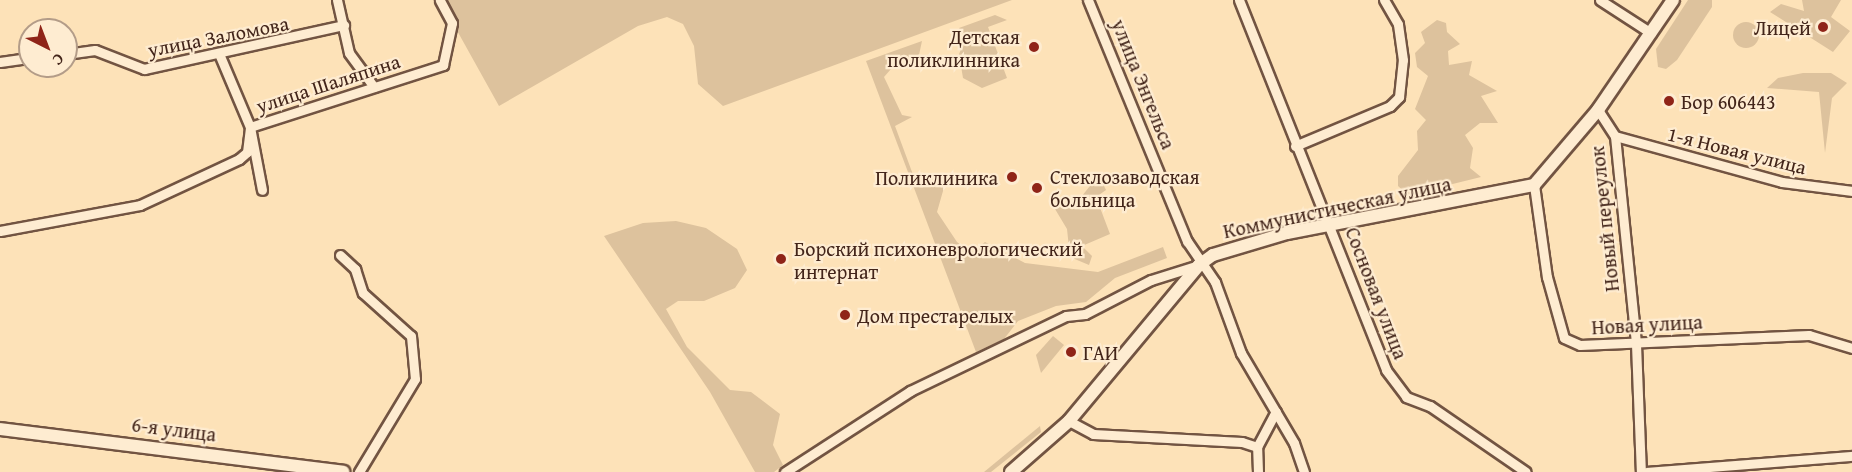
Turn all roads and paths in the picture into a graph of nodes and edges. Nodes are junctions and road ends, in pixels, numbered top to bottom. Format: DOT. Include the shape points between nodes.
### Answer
graph roads {
  1 [pos="337,0"];
  2 [pos="440,0"];
  3 [pos="1088,0"];
  4 [pos="1239,0"];
  5 [pos="1384,0"];
  6 [pos="1600,0"];
  7 [pos="1673,0"];
  8 [pos="344,25"];
  9 [pos="1651,33"];
  10 [pos="78,52"];
  11 [pos="220,56"];
  12 [pos="18,60"];
  13 [pos="0,62"];
  14 [pos="374,87"];
  15 [pos="1598,110"];
  16 [pos="250,127"];
  17 [pos="1615,136"];
  18 [pos="1295,146"];
  19 [pos="1534,185"];
  20 [pos="262,190"];
  21 [pos="1852,191"];
  22 [pos="1330,225"];
  23 [pos="0,231"];
  24 [pos="340,255"];
  25 [pos="1199,265"];
  26 [pos="1636,344"];
  27 [pos="1852,348"];
  28 [pos="1276,412"];
  29 [pos="1069,421"];
  30 [pos="0,429"];
  31 [pos="1257,447"];
  32 [pos="1852,456"];
  33 [pos="1780,461"];
  34 [pos="343,472"];
  35 [pos="359,472"];
  36 [pos="785,472"];
  37 [pos="1011,472"];
  38 [pos="1258,472"];
  39 [pos="1304,472"];
  40 [pos="1526,472"];
  41 [pos="1641,472"];
  42 [pos="1647,472"];
  43 [pos="1781,472"];
  1 -- 8 [label="street"];
  2 -- 14 [label="street, улица Шаляпина" via="452,23 443,65"];
  3 -- 25 [label="street, улица Энгельса"];
  4 -- 18 [label="street, Сосновая улица"];
  5 -- 18 [label="street" via="1398,24 1403,60 1399,97 1390,106"];
  6 -- 9 [label="street"];
  7 -- 9 [label="street"];
  8 -- 11 [label="street, улица Заломова"];
  8 -- 14 [label="street" via="349,53"];
  9 -- 15 [label="street"];
  10 -- 11 [label="street, улица Заломова" via="95,50 144,69"];
  11 -- 16 [label="street"];
  12 -- 13 [label="street"];
  14 -- 16 [label="street, улица Шаляпина"];
  15 -- 17 [label="street, Новый переулок"];
  15 -- 19 [label="street"];
  16 -- 20 [label="street"];
  16 -- 23 [label="street, улица Шаляпина" via="247,152 239,159 140,205"];
  17 -- 21 [label="street, 1-я Новая улица" via="1782,182"];
  17 -- 26 [label="street, Новый переулок"];
  18 -- 22 [label="street, Сосновая улица"];
  19 -- 22 [label="street, Коммунистическая улица"];
  19 -- 26 [label="street, Новая улица" via="1547,278 1564,338 1580,345"];
  22 -- 25 [label="street, Коммунистическая улица" via="1225,249"];
  22 -- 40 [label="street, Сосновая улица" via="1397,386 1406,397 1430,406"];
  24 -- 35 [label="street" via="355,268 363,293 411,336 415,379"];
  25 -- 28 [label="street, улица Энгельса" via="1215,282 1240,353"];
  25 -- 29 [label="street, Коммунистическая улица"];
  25 -- 36 [label="street" via="1151,280 1085,314 1066,316 910,391"];
  26 -- 27 [label="street, Новая улица" via="1809,335"];
  26 -- 41 [label="street, Новый переулок"];
  28 -- 31 [label="street"];
  28 -- 39 [label="street, улица Энгельса"];
  29 -- 31 [label="street" via="1093,434 1242,442"];
  29 -- 37 [label="street, Коммунистическая улица"];
  30 -- 34 [label="street, 6-я улица"];
  31 -- 38 [label="street"];
  32 -- 33 [label="street"];
  33 -- 42 [label="street"];
  33 -- 43 [label="street"];
}
